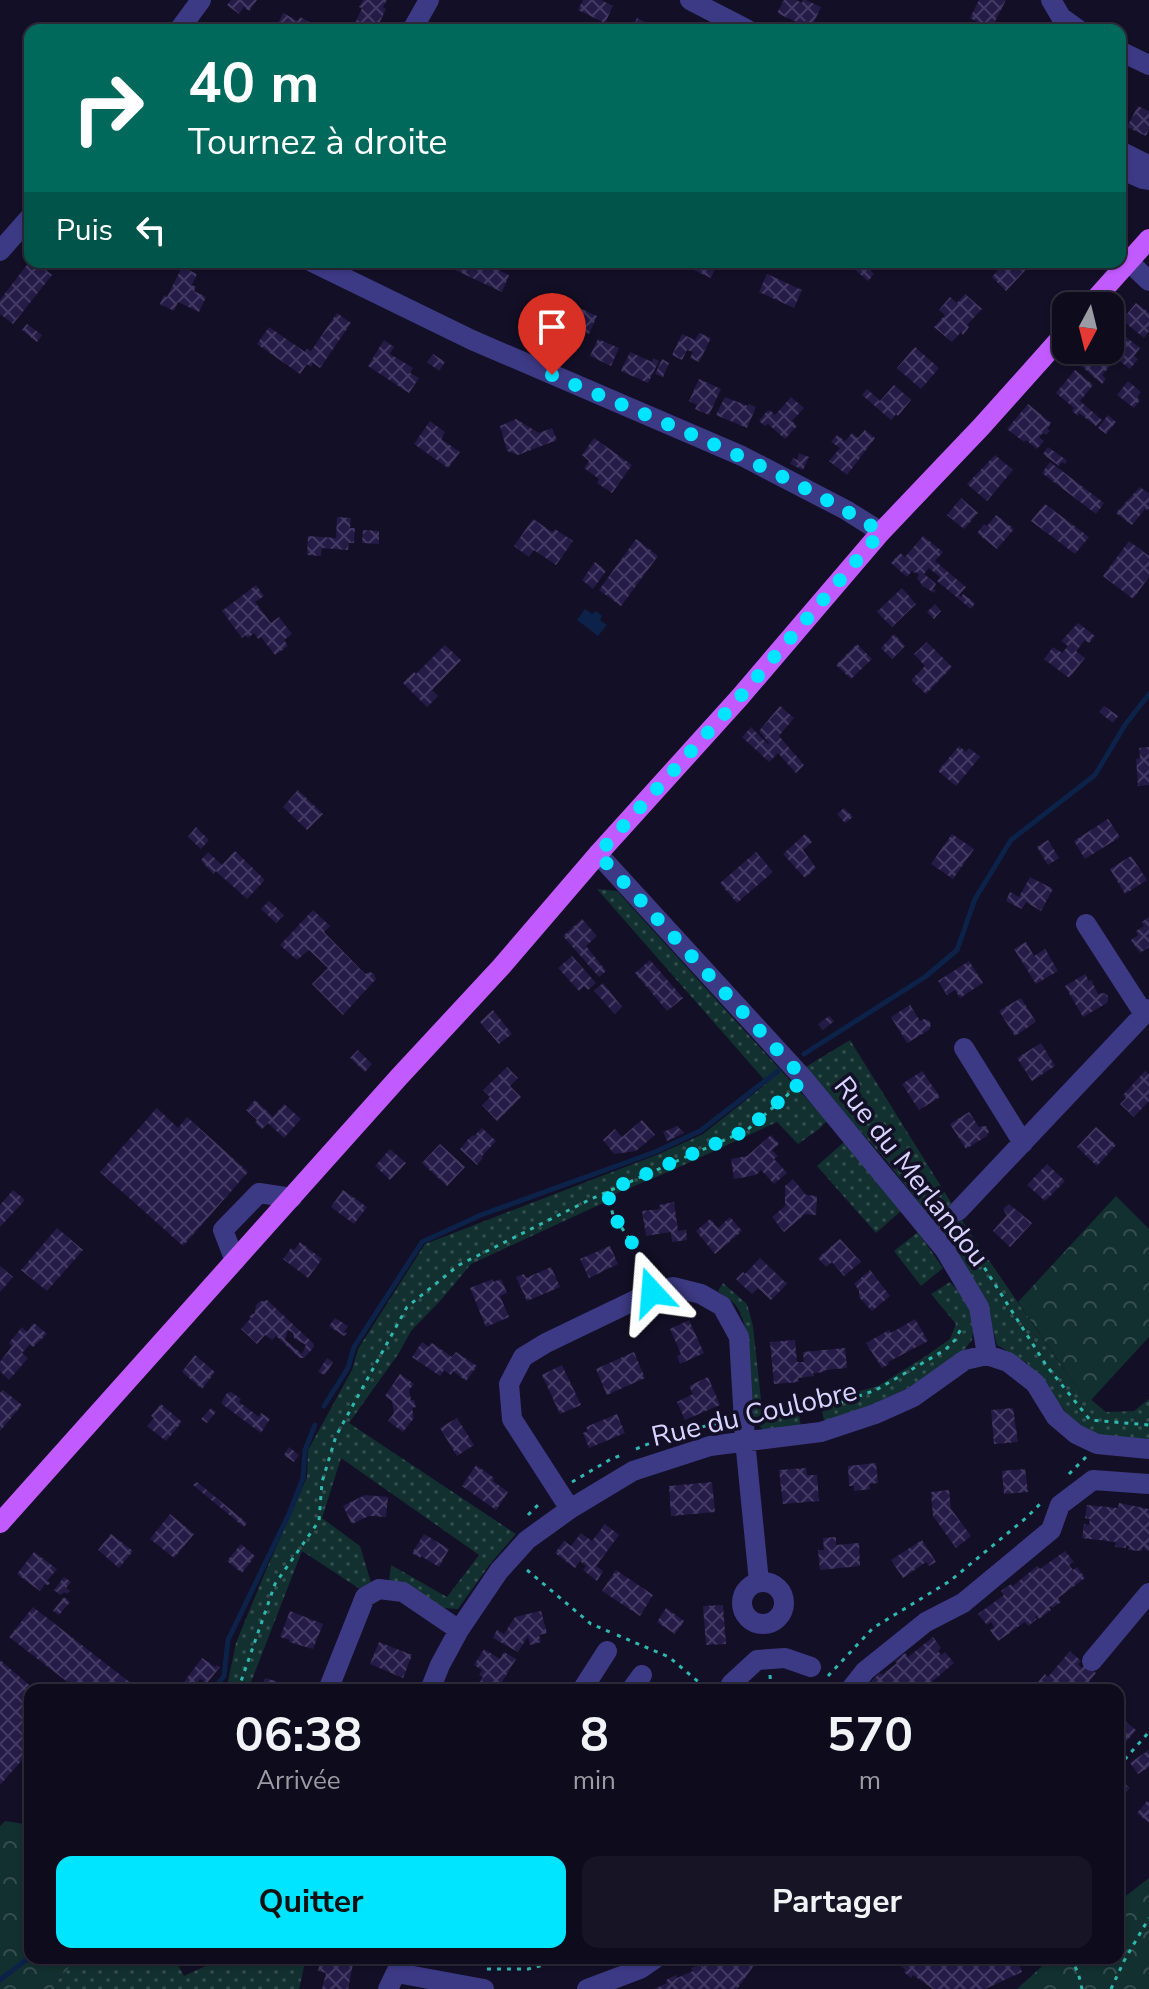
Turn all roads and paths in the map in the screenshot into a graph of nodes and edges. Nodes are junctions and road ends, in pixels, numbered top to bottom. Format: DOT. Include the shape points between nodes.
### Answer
graph roads {
  1 [pos="201,0"];
  2 [pos="429,0"];
  3 [pos="690,0"];
  4 [pos="1051,0"];
  5 [pos="188,24"];
  6 [pos="415,24"];
  7 [pos="736,24"];
  8 [pos="1071,24"];
  9 [pos="1126,54"];
  10 [pos="1149,65"];
  11 [pos="1126,154"];
  12 [pos="1149,167"];
  13 [pos="1126,172"];
  14 [pos="1149,180"];
  15 [pos="24,222"];
  16 [pos="4,238"];
  17 [pos="1149,239"];
  18 [pos="1129,262"];
  19 [pos="1126,265"];
  20 [pos="324,268"];
  21 [pos="1124,268"];
  22 [pos="1149,281"];
  23 [pos="1102,292"];
  24 [pos="1052,348"];
  25 [pos="881,532"];
  26 [pos="598,854"];
  27 [pos="1086,924"];
  28 [pos="1146,1012"];
  29 [pos="964,1048"];
  30 [pos="804,1079"];
  31 [pos="1023,1143"];
  32 [pos="607,1191"];
  33 [pos="292,1198"];
  34 [pos="958,1211"];
  35 [pos="963,1234"];
  36 [pos="235,1261"];
  37 [pos="652,1292"];
  38 [pos="987,1355"];
  39 [pos="1149,1425"];
  40 [pos="745,1440"];
  41 [pos="1097,1444"];
  42 [pos="1149,1449"];
  43 [pos="1067,1476"];
  44 [pos="1149,1484"];
  45 [pos="1047,1497"];
  46 [pos="570,1509"];
  47 [pos="0,1523"];
  48 [pos="512,1557"];
  49 [pos="759,1582"];
  50 [pos="1149,1593"];
  51 [pos="764,1624"];
  52 [pos="459,1630"];
  53 [pos="607,1651"];
  54 [pos="768,1659"];
  55 [pos="1092,1661"];
  56 [pos="817,1673"];
  57 [pos="240,1684"];
  58 [pos="330,1684"];
  59 [pos="432,1684"];
  60 [pos="586,1684"];
  61 [pos="701,1684"];
  62 [pos="731,1684"];
  63 [pos="855,1684"];
  64 [pos="1149,1732"];
  65 [pos="1124,1760"];
  66 [pos="1149,1918"];
  67 [pos="1124,1961"];
  68 [pos="547,1964"];
  69 [pos="647,1964"];
  70 [pos="1073,1964"];
  71 [pos="1123,1964"];
  72 [pos="396,1973"];
  73 [pos="486,1979"];
  74 [pos="587,1989"];
  75 [pos="1082,1989"];
  76 [pos="1111,1989"];
  1 -- 5 [label="street"];
  2 -- 6 [label="street"];
  3 -- 7 [label="street"];
  4 -- 8 [label="street"];
  9 -- 10 [label="street"];
  11 -- 12 [label="street"];
  13 -- 14 [label="street"];
  15 -- 16 [label="street"];
  17 -- 18 [label="main road"];
  18 -- 19 [label="main road"];
  18 -- 22 [label="street"];
  20 -- 25 [label="street" via="472,340 742,456"];
  21 -- 23 [label="main road"];
  24 -- 25 [label="main road"];
  25 -- 26 [label="main road"];
  26 -- 30 [label="street, Rue du Merlandou"];
  26 -- 33 [label="main road"];
  27 -- 28 [label="street"];
  28 -- 31 [label="street"];
  29 -- 31 [label="street"];
  30 -- 32 [label="path" via="747,1130"];
  30 -- 38 [label="street, Rue du Merlandou" via="945,1250 979,1307"];
  31 -- 34 [label="street"];
  32 -- 37 [label="path" via="613,1215 641,1256"];
  32 -- 57 [label="path" via="459,1265 407,1307 336,1436 322,1482 319,1521 275,1584"];
  33 -- 36 [label="main road"];
  33 -- 36 [label="street" via="259,1193 223,1230"];
  35 -- 39 [label="path" via="1046,1365 1090,1420"];
  36 -- 47 [label="main road"];
  37 -- 40 [label="street" via="673,1287 722,1306 739,1337"];
  37 -- 46 [label="street" via="523,1357 509,1384 512,1419"];
  38 -- 40 [label="street, Rue du Coulobre" via="965,1360 913,1397 875,1414 821,1432"];
  38 -- 41 [label="street" via="1008,1362 1035,1383 1056,1417"];
  40 -- 46 [label="street, Rue du Coulobre" via="633,1471"];
  40 -- 49 [label="street"];
  41 -- 42 [label="street"];
  41 -- 43 [label="path"];
  44 -- 63 [label="street" via="1093,1480 1060,1505 1051,1530 963,1603 926,1622"];
  45 -- 56 [label="path" via="950,1581 873,1628"];
  46 -- 48 [label="street, Rue du Coulobre"];
  48 -- 52 [label="street, Rue du Coulobre"];
  48 -- 61 [label="path" via="591,1624 669,1657"];
  49 -- 51 [label="street" via="747,1589 742,1602 745,1615"];
  49 -- 51 [label="street" via="773,1584 785,1601 777,1620"];
  50 -- 55 [label="street"];
  51 -- 54 [label="street"];
  52 -- 58 [label="street" via="403,1592 379,1589 365,1597"];
  52 -- 59 [label="street, Rue du Coulobre"];
  53 -- 60 [label="street"];
  54 -- 56 [label="street" via="785,1658"];
  54 -- 62 [label="street" via="757,1660"];
  64 -- 65 [label="path"];
  66 -- 67 [label="path"];
  68 -- 73 [label="path"];
  69 -- 74 [label="street"];
  70 -- 75 [label="path"];
  71 -- 76 [label="path"];
  72 -- 73 [label="street"];
}
